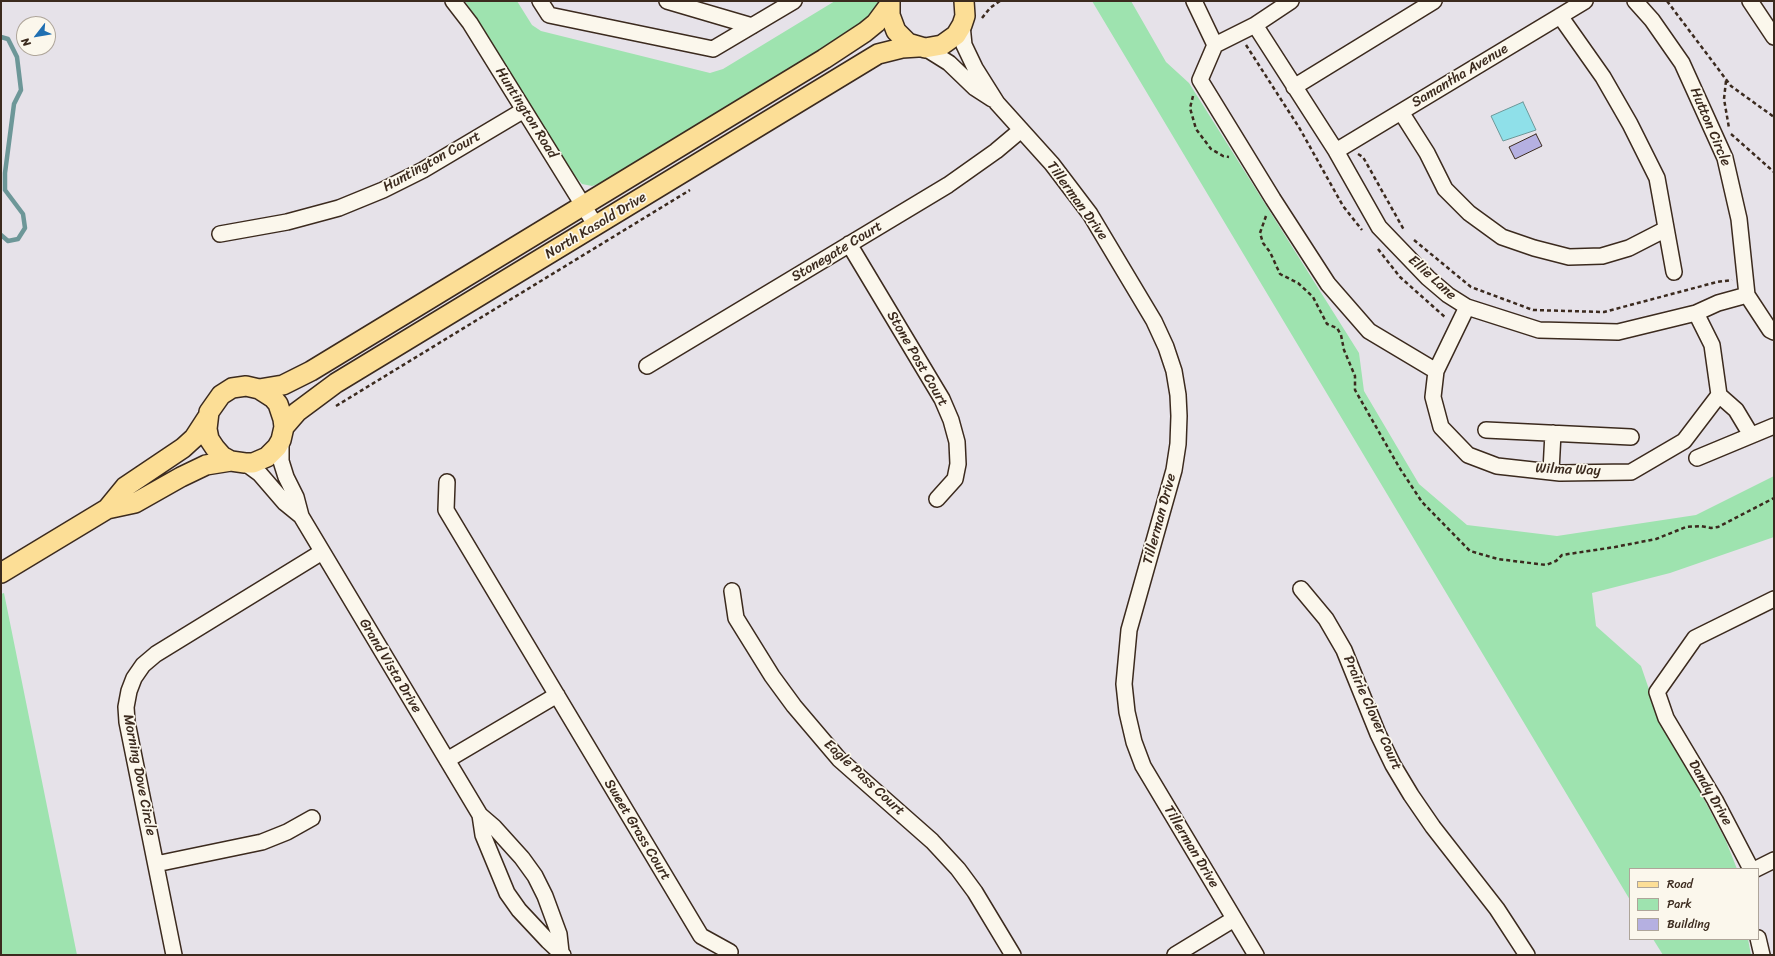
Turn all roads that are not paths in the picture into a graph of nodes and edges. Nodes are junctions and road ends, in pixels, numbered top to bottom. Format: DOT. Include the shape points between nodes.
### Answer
graph roads {
  1 [pos="453,1"];
  2 [pos="540,1"];
  3 [pos="666,1"];
  4 [pos="793,1"];
  5 [pos="1194,1"];
  6 [pos="1291,1"];
  7 [pos="1434,1"];
  8 [pos="1584,1"];
  9 [pos="1635,1"];
  10 [pos="1750,1"];
  11 [pos="890,3"];
  12 [pos="970,12"];
  13 [pos="1560,16"];
  14 [pos="1255,25"];
  15 [pos="752,26"];
  16 [pos="1774,37"];
  17 [pos="1215,45"];
  18 [pos="922,48"];
  19 [pos="1294,87"];
  20 [pos="997,103"];
  21 [pos="524,110"];
  22 [pos="1401,112"];
  23 [pos="1021,130"];
  24 [pos="1340,149"];
  25 [pos="583,206"];
  26 [pos="596,226"];
  27 [pos="1666,229"];
  28 [pos="220,234"];
  29 [pos="849,244"];
  30 [pos="1674,272"];
  31 [pos="1747,295"];
  32 [pos="1467,307"];
  33 [pos="1696,313"];
  34 [pos="1774,332"];
  35 [pos="647,366"];
  36 [pos="1436,371"];
  37 [pos="259,389"];
  38 [pos="1719,395"];
  39 [pos="207,418"];
  40 [pos="1774,426"];
  41 [pos="1486,430"];
  42 [pos="282,433"];
  43 [pos="1553,433"];
  44 [pos="1751,435"];
  45 [pos="1631,437"];
  46 [pos="1697,458"];
  47 [pos="238,462"];
  48 [pos="1551,471"];
  49 [pos="447,482"];
  50 [pos="937,500"];
  51 [pos="107,509"];
  52 [pos="301,516"];
  53 [pos="322,552"];
  54 [pos="1,573"];
  55 [pos="1301,589"];
  56 [pos="732,591"];
  57 [pos="1774,599"];
  58 [pos="557,695"];
  59 [pos="447,760"];
  60 [pos="480,815"];
  61 [pos="312,818"];
  62 [pos="1774,860"];
  63 [pos="156,864"];
  64 [pos="1750,868"];
  65 [pos="1758,868"];
  66 [pos="1234,919"];
  67 [pos="1758,940"];
  68 [pos="730,952"];
  69 [pos="562,954"];
  70 [pos="174,955"];
  71 [pos="1013,955"];
  72 [pos="1175,955"];
  73 [pos="1256,955"];
  74 [pos="1527,955"];
  75 [pos="1762,955"];
  1 -- 21 [label="street, Huntington Road" via="470,23"];
  2 -- 15 [label="street" via="549,15 713,49"];
  3 -- 15 [label="street"];
  4 -- 15 [label="street"];
  5 -- 17 [label="street"];
  6 -- 14 [label="street"];
  7 -- 19 [label="street"];
  8 -- 13 [label="street, Samantha Avenue"];
  9 -- 31 [label="street, Hutton Circle" via="1652,20 1682,63 1725,158 1739,219"];
  10 -- 16 [label="street"];
  11 -- 18 [label="main road" via="890,15 896,31 903,40"];
  11 -- 25 [label="main road, North Kasold Drive" via="876,23 843,48"];
  12 -- 18 [label="main road, North Kasold Drive" via="956,35 947,42 936,47"];
  12 -- 20 [label="street, Tillerman Drive" via="964,45"];
  13 -- 22 [label="street, Samantha Avenue"];
  13 -- 27 [label="street" via="1603,77 1634,131 1657,178"];
  14 -- 17 [label="street"];
  14 -- 19 [label="street, Ellie Lane"];
  17 -- 36 [label="street" via="1200,80 1328,284 1369,331"];
  18 -- 20 [label="street, Tillerman Drive" via="949,63 975,88"];
  18 -- 26 [label="main road, North Kasold Drive" via="902,48 878,54"];
  19 -- 24 [label="street, Ellie Lane"];
  20 -- 23 [label="street, Tillerman Drive"];
  21 -- 25 [label="street, Huntington Road"];
  21 -- 28 [label="street, Huntington Court" via="423,170 339,208 287,222"];
  22 -- 24 [label="street, Samantha Avenue"];
  22 -- 27 [label="street" via="1428,153 1445,189 1470,214 1502,237 1569,257 1602,256 1630,248"];
  23 -- 29 [label="street, Stonegate Court" via="973,168"];
  23 -- 66 [label="street, Tillerman Drive" via="1052,164 1090,214 1154,321 1174,371 1178,395 1178,444 1172,476 1129,630 1124,684 1127,712 1143,766"];
  24 -- 32 [label="street, Ellie Lane" via="1379,227 1428,278"];
  25 -- 26 [label="street, Huntington Road"];
  25 -- 37 [label="main road, North Kasold Drive" via="300,378 283,385"];
  26 -- 42 [label="main road, North Kasold Drive" via="336,383 297,412"];
  27 -- 30 [label="street"];
  29 -- 35 [label="street, Stonegate Court"];
  29 -- 50 [label="street, Stone Post Court" via="942,399 951,420 957,442 958,464 954,479"];
  31 -- 33 [label="street, Ellie Lane" via="1718,303"];
  31 -- 34 [label="street, Hutton Circle" via="1770,330"];
  32 -- 33 [label="street, Ellie Lane" via="1539,330 1610,332"];
  32 -- 36 [label="street, Wilma Way"];
  33 -- 38 [label="street" via="1712,345"];
  36 -- 48 [label="street, Wilma Way" via="1433,397 1441,427 1468,455 1497,466"];
  37 -- 39 [label="main road" via="239,386 226,391 216,400"];
  37 -- 42 [label="main road" via="270,395 278,404 283,419"];
  38 -- 44 [label="street" via="1736,410"];
  38 -- 48 [label="street, Wilma Way" via="1684,441 1631,472"];
  39 -- 47 [label="main road" via="209,439 214,448 222,456"];
  39 -- 51 [label="main road" via="189,443 125,487"];
  40 -- 44 [label="street"];
  41 -- 43 [label="street"];
  42 -- 47 [label="main road" via="277,446 267,457"];
  42 -- 52 [label="street, Grand Vista Drive" via="281,461"];
  43 -- 45 [label="street"];
  43 -- 48 [label="street"];
  44 -- 46 [label="street"];
  47 -- 51 [label="main road" via="206,465 135,503"];
  47 -- 52 [label="street, Grand Vista Drive" via="260,474 285,503"];
  49 -- 58 [label="street, Sweet Grass Court" via="446,510"];
  51 -- 54 [label="main road"];
  52 -- 53 [label="street, Grand Vista Drive"];
  53 -- 59 [label="street, Grand Vista Drive"];
  53 -- 63 [label="street, Morning Dove Circle" via="156,654 143,665 134,678 126,706 127,722"];
  55 -- 74 [label="street, Prairie Clover Court" via="1326,619 1344,650 1378,734 1411,795 1497,909"];
  56 -- 71 [label="street, Eagle Pass Court" via="736,618 794,706 839,759 932,841 958,869"];
  57 -- 64 [label="street, Dandy Drive" via="1695,638 1657,692 1666,718 1715,800"];
  58 -- 59 [label="street"];
  58 -- 68 [label="street, Sweet Grass Court" via="701,936"];
  59 -- 60 [label="street, Grand Vista Drive"];
  60 -- 69 [label="street, Grand Vista Drive" via="483,835 506,893 528,921"];
  60 -- 69 [label="street, Grand Vista Drive" via="494,827 536,876 559,934"];
  61 -- 63 [label="street" via="262,842"];
  62 -- 65 [label="street"];
  63 -- 70 [label="street, Morning Dove Circle"];
  66 -- 72 [label="street"];
  66 -- 73 [label="street, Tillerman Drive"];
  67 -- 75 [label="street"];
}
